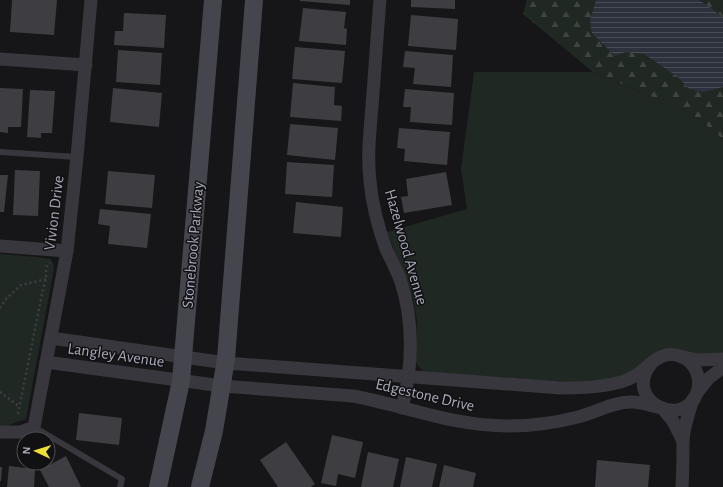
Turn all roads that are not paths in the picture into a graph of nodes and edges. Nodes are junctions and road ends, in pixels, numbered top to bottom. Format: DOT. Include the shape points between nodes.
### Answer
graph roads {
  1 [pos="91,0"];
  2 [pos="213,0"];
  3 [pos="254,0"];
  4 [pos="380,0"];
  5 [pos="0,59"];
  6 [pos="86,65"];
  7 [pos="0,152"];
  8 [pos="77,157"];
  9 [pos="0,246"];
  10 [pos="67,251"];
  11 [pos="51,338"];
  12 [pos="681,356"];
  13 [pos="184,358"];
  14 [pos="723,359"];
  15 [pos="46,362"];
  16 [pos="226,363"];
  17 [pos="651,364"];
  18 [pos="723,367"];
  19 [pos="408,377"];
  20 [pos="181,381"];
  21 [pos="222,386"];
  22 [pos="694,397"];
  23 [pos="402,408"];
  24 [pos="660,408"];
  25 [pos="34,427"];
  26 [pos="0,432"];
  27 [pos="683,441"];
  28 [pos="120,487"];
  29 [pos="158,487"];
  30 [pos="200,487"];
  31 [pos="682,487"];
  1 -- 6 [label="street, Vivion Drive"];
  2 -- 13 [label="main road, Stonebrook Parkway"];
  3 -- 16 [label="main road"];
  4 -- 19 [label="street, Hazelwood Avenue" via="369,171 377,223 399,278 406,304 410,335"];
  5 -- 6 [label="street"];
  6 -- 8 [label="street, Vivion Drive"];
  7 -- 8 [label="lane"];
  8 -- 10 [label="street, Vivion Drive"];
  9 -- 10 [label="street"];
  10 -- 11 [label="street, Vivion Drive"];
  11 -- 13 [label="street, Langley Avenue"];
  11 -- 15 [label="street, Vivion Drive"];
  12 -- 14 [label="street" via="698,360"];
  12 -- 17 [label="street" via="665,355"];
  12 -- 22 [label="street" via="689,361 697,373 698,387"];
  13 -- 16 [label="street, Edgestone Drive"];
  13 -- 20 [label="main road, Stonebrook Parkway"];
  15 -- 20 [label="street, Langley Avenue"];
  15 -- 25 [label="street, Vivion Drive"];
  16 -- 19 [label="street, Edgestone Drive"];
  16 -- 21 [label="main road"];
  17 -- 19 [label="street, Edgestone Drive" via="630,379 577,388"];
  17 -- 24 [label="street" via="644,376 644,385 648,398"];
  18 -- 22 [label="street" via="708,379"];
  19 -- 23 [label="street, Hazelwood Avenue"];
  20 -- 21 [label="street, Edgestone Drive"];
  20 -- 29 [label="main road, Stonebrook Parkway"];
  21 -- 23 [label="street, Edgestone Drive" via="353,396"];
  21 -- 30 [label="main road"];
  22 -- 24 [label="street" via="679,409"];
  22 -- 27 [label="street"];
  23 -- 24 [label="street, Edgestone Drive" via="479,425 509,426 561,421 625,402"];
  24 -- 27 [label="street" via="673,421"];
  25 -- 26 [label="street" via="20,432"];
  25 -- 28 [label="lane" via="122,479"];
  27 -- 31 [label="street"];
}
